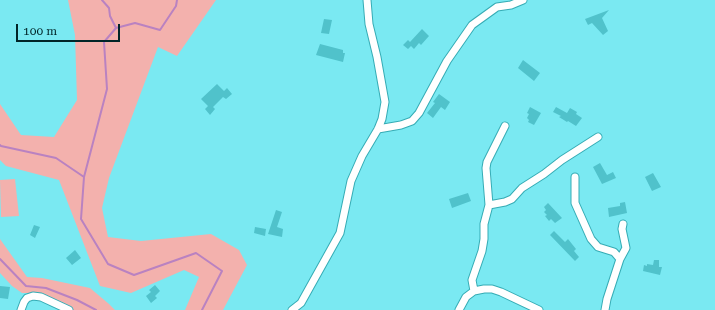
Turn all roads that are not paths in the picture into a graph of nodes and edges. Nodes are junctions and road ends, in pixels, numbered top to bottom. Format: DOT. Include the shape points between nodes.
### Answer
graph roads {
  1 [pos="367,0"];
  2 [pos="523,0"];
  3 [pos="505,126"];
  4 [pos="378,129"];
  5 [pos="598,137"];
  6 [pos="575,177"];
  7 [pos="490,205"];
  8 [pos="622,224"];
  9 [pos="620,259"];
  10 [pos="474,291"];
  11 [pos="21,310"];
  12 [pos="69,310"];
  13 [pos="292,310"];
  14 [pos="459,310"];
  15 [pos="539,310"];
  16 [pos="606,310"];
  1 -- 4 [label="street" via="369,24 385,102"];
  2 -- 4 [label="street" via="497,7 472,25 447,61 419,113 412,121"];
  3 -- 7 [label="street" via="487,162"];
  4 -- 13 [label="street" via="351,181 340,232 301,303"];
  5 -- 7 [label="street" via="522,188 512,198"];
  6 -- 9 [label="street" via="575,203 591,239 598,247 614,252"];
  7 -- 10 [label="street" via="484,224 482,251 472,280"];
  8 -- 9 [label="street" via="626,248"];
  9 -- 16 [label="street"];
  10 -- 14 [label="street" via="466,297"];
  10 -- 15 [label="street" via="492,289"];
  11 -- 12 [label="street" via="27,298 33,296"];
}
